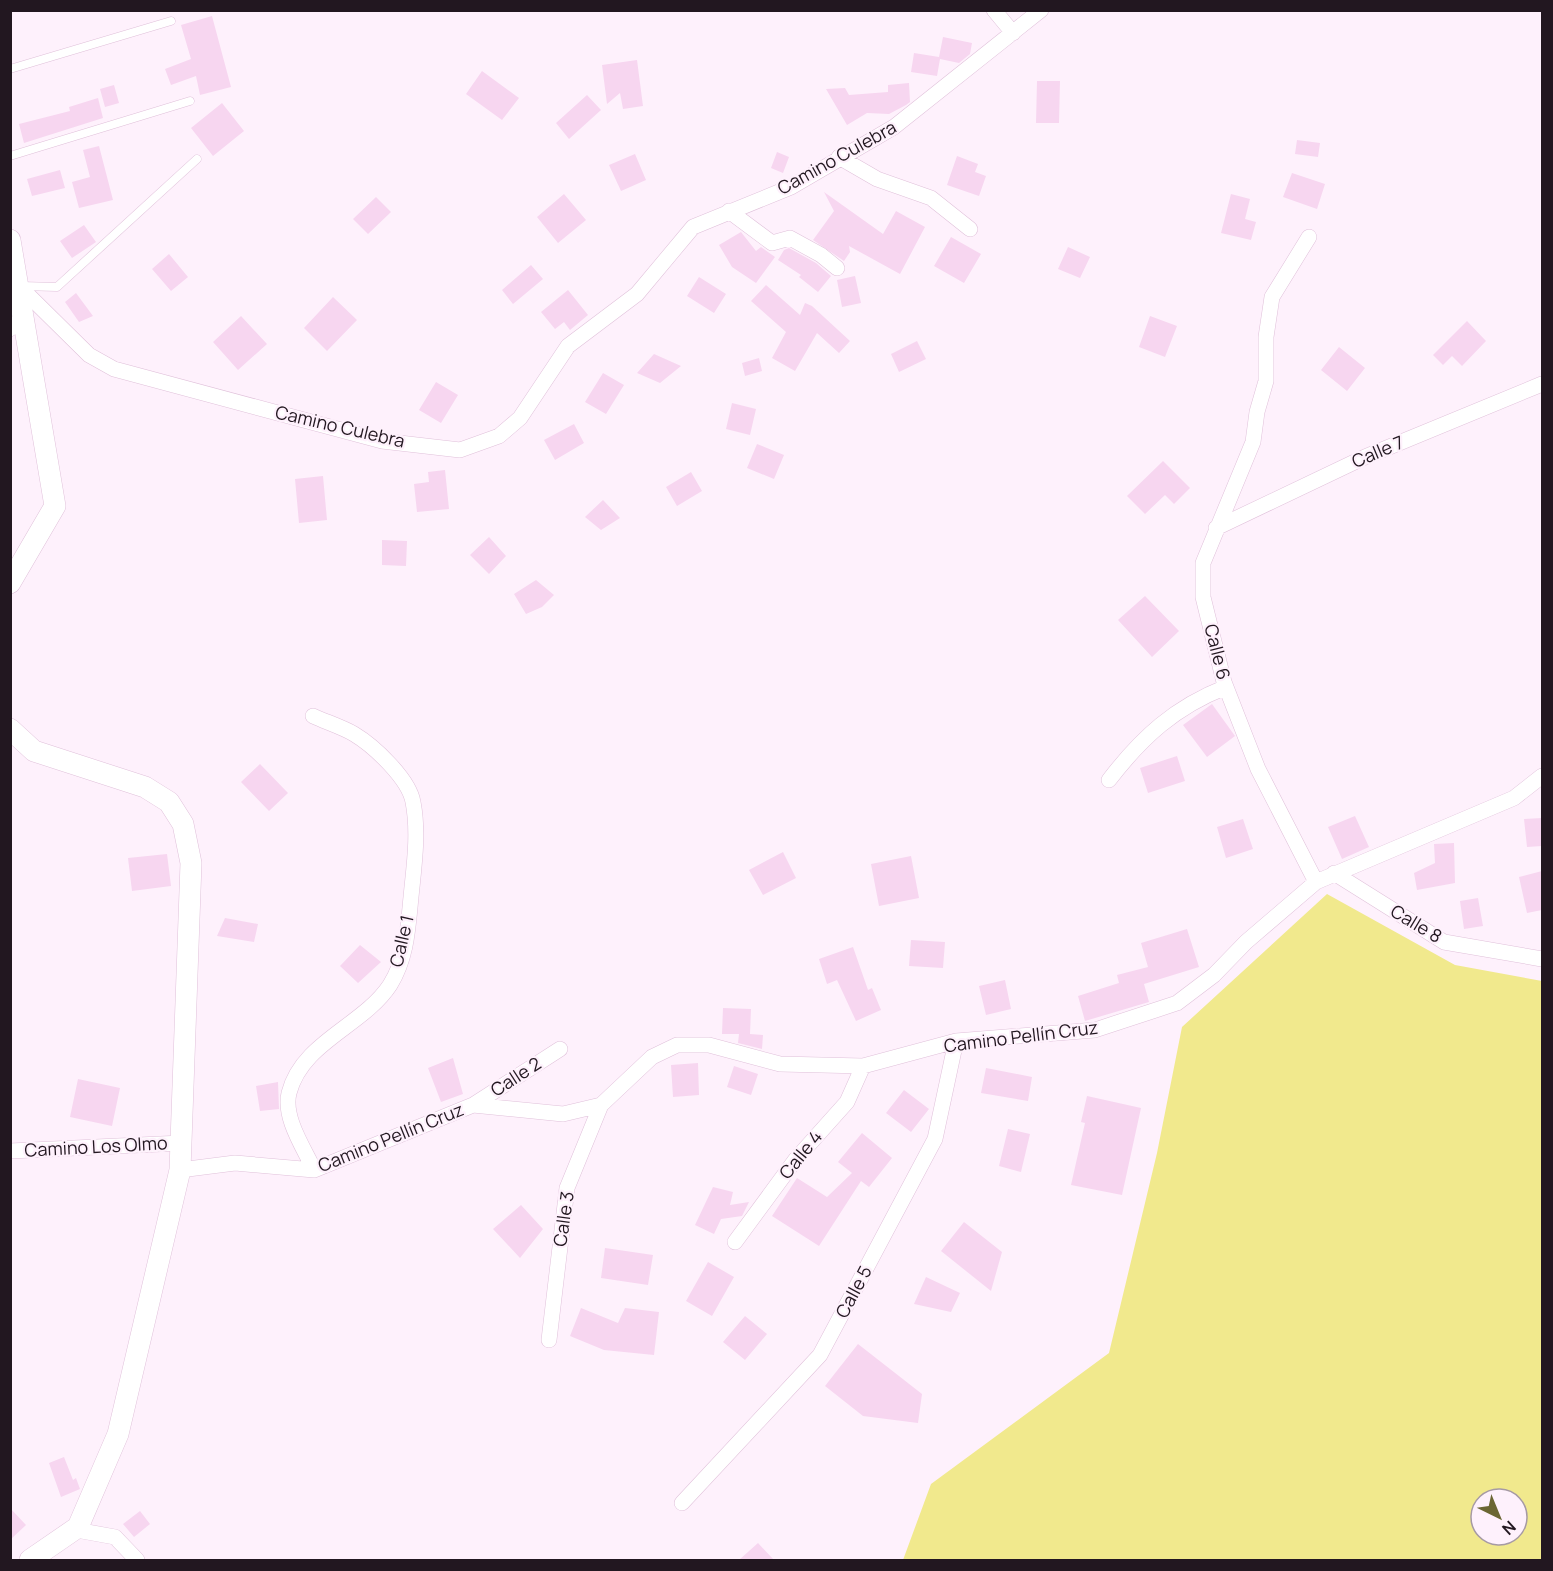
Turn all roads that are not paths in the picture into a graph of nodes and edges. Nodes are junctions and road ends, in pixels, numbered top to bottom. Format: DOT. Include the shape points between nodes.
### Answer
graph roads {
  1 [pos="994,10"];
  2 [pos="1041,10"];
  3 [pos="171,21"];
  4 [pos="1013,33"];
  5 [pos="10,69"];
  6 [pos="190,101"];
  7 [pos="10,156"];
  8 [pos="839,157"];
  9 [pos="197,159"];
  10 [pos="729,211"];
  11 [pos="970,229"];
  12 [pos="1309,237"];
  13 [pos="10,240"];
  14 [pos="837,268"];
  15 [pos="19,286"];
  16 [pos="17,323"];
  17 [pos="1542,384"];
  18 [pos="1216,528"];
  19 [pos="10,583"];
  20 [pos="1226,687"];
  21 [pos="313,716"];
  22 [pos="10,729"];
  23 [pos="1542,776"];
  24 [pos="1109,780"];
  25 [pos="1334,873"];
  26 [pos="1316,882"];
  27 [pos="1542,959"];
  28 [pos="956,1041"];
  29 [pos="560,1049"];
  30 [pos="863,1066"];
  31 [pos="473,1105"];
  32 [pos="601,1105"];
  33 [pos="182,1143"];
  34 [pos="10,1152"];
  35 [pos="180,1170"];
  36 [pos="314,1170"];
  37 [pos="735,1242"];
  38 [pos="549,1340"];
  39 [pos="682,1503"];
  40 [pos="78,1527"];
  41 [pos="30,1560"];
  42 [pos="137,1560"];
  1 -- 4 [label="street"];
  2 -- 4 [label="street, Camino Culebra"];
  3 -- 5 [label="lane"];
  4 -- 8 [label="street, Camino Culebra" via="894,128"];
  6 -- 7 [label="lane"];
  8 -- 10 [label="street, Camino Culebra" via="791,187"];
  8 -- 11 [label="street" via="877,179 931,198"];
  9 -- 15 [label="lane" via="57,288"];
  10 -- 14 [label="street" via="772,243 790,238"];
  10 -- 15 [label="street, Camino Culebra" via="693,227 637,294 568,346 520,418 498,436 460,450 382,441 114,369 89,355"];
  12 -- 18 [label="street, Calle 6" via="1272,297 1266,337 1266,381 1252,442"];
  13 -- 15 [label="street"];
  15 -- 16 [label="street"];
  16 -- 19 [label="street" via="55,506"];
  17 -- 18 [label="street, Calle 7" via="1365,457"];
  18 -- 20 [label="street, Calle 6" via="1203,563 1203,597"];
  20 -- 24 [label="street" via="1198,698 1162,722 1134,747"];
  20 -- 26 [label="street, Calle 6" via="1258,770"];
  21 -- 36 [label="street, Calle 1" via="355,735 399,774 413,800 417,845 400,966 372,1006 309,1057 290,1090 287,1103 291,1118"];
  22 -- 33 [label="street" via="34,751 145,787 169,802 183,824 191,863"];
  23 -- 25 [label="street, Camino Pellín Cruz" via="1514,798"];
  25 -- 26 [label="street, Camino Pellín Cruz"];
  25 -- 27 [label="street, Calle 8" via="1444,942"];
  26 -- 28 [label="street, Camino Pellín Cruz" via="1214,975 1177,1003 1095,1030"];
  28 -- 30 [label="street, Camino Pellín Cruz"];
  28 -- 39 [label="street, Calle 5" via="934,1139 820,1355"];
  29 -- 31 [label="street, Calle 2"];
  30 -- 32 [label="street, Camino Pellín Cruz" via="780,1065 710,1045 677,1045 652,1057"];
  30 -- 37 [label="street, Calle 4" via="847,1101 796,1160"];
  31 -- 32 [label="street, Camino Pellín Cruz" via="563,1114"];
  31 -- 36 [label="street, Camino Pellín Cruz"];
  32 -- 38 [label="street, Calle 3" via="567,1188"];
  33 -- 34 [label="street, Camino Los Olmo"];
  33 -- 35 [label="street"];
  35 -- 36 [label="street, Camino Pellín Cruz" via="235,1163"];
  35 -- 40 [label="street" via="118,1434"];
  40 -- 41 [label="street"];
  40 -- 42 [label="street" via="115,1537"];
}
